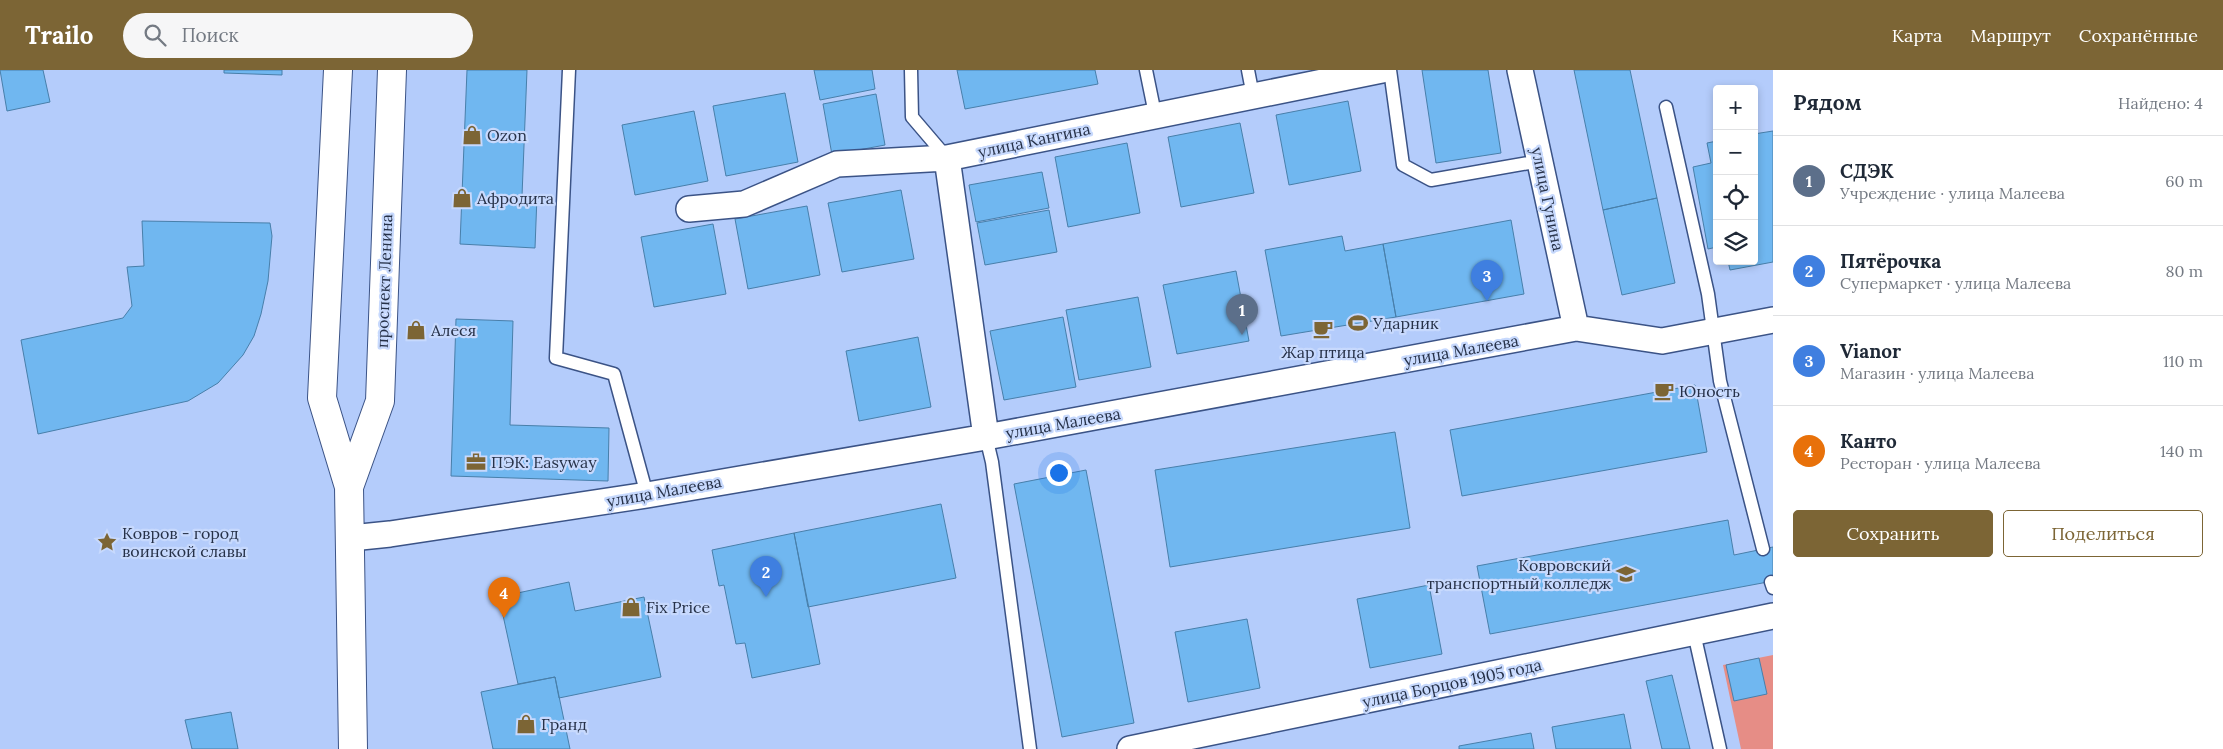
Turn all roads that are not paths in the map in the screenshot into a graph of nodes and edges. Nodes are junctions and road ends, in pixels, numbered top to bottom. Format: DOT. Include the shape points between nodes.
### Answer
graph roads {
  1 [pos="338,70"];
  2 [pos="392,70"];
  3 [pos="569,70"];
  4 [pos="911,70"];
  5 [pos="1146,70"];
  6 [pos="1248,70"];
  7 [pos="1382,70"];
  8 [pos="1390,70"];
  9 [pos="1520,70"];
  10 [pos="1313,78"];
  11 [pos="1253,96"];
  12 [pos="1666,107"];
  13 [pos="1155,114"];
  14 [pos="947,158"];
  15 [pos="1540,161"];
  16 [pos="689,209"];
  17 [pos="1773,320"];
  18 [pos="1576,328"];
  19 [pos="1712,331"];
  20 [pos="986,438"];
  21 [pos="349,487"];
  22 [pos="647,494"];
  23 [pos="351,538"];
  24 [pos="1763,549"];
  25 [pos="1773,616"];
  26 [pos="1694,633"];
  27 [pos="353,749"];
  28 [pos="1030,749"];
  29 [pos="1130,749"];
  30 [pos="1720,749"];
  1 -- 21 [label="main road, проспект Ленина" via="322,398"];
  2 -- 21 [label="main road, проспект Ленина" via="380,401"];
  3 -- 22 [label="lane" via="556,358 614,374"];
  4 -- 14 [label="lane" via="912,116"];
  5 -- 13 [label="lane"];
  6 -- 11 [label="lane"];
  7 -- 10 [label="street, улица Кангина"];
  8 -- 15 [label="lane" via="1403,165 1431,180"];
  9 -- 15 [label="street, улица Гунина"];
  10 -- 11 [label="street, улица Кангина"];
  11 -- 13 [label="street, улица Кангина"];
  12 -- 19 [label="lane" via="1708,294"];
  13 -- 14 [label="street, улица Кангина"];
  14 -- 16 [label="street, улица Кангина" via="837,164 744,204"];
  14 -- 20 [label="street"];
  15 -- 18 [label="street, улица Гунина"];
  17 -- 19 [label="street, улица Малеева"];
  18 -- 19 [label="street, улица Малеева" via="1662,340"];
  18 -- 20 [label="street, улица Малеева"];
  19 -- 24 [label="lane" via="1720,381"];
  20 -- 22 [label="street, улица Малеева"];
  20 -- 28 [label="lane" via="992,462"];
  21 -- 23 [label="main road, проспект Ленина"];
  22 -- 23 [label="street, улица Малеева"];
  23 -- 27 [label="main road, проспект Ленина"];
  25 -- 26 [label="street, улица Борцов 1905 года"];
  26 -- 29 [label="street, улица Борцов 1905 года"];
  26 -- 30 [label="lane"];
}
